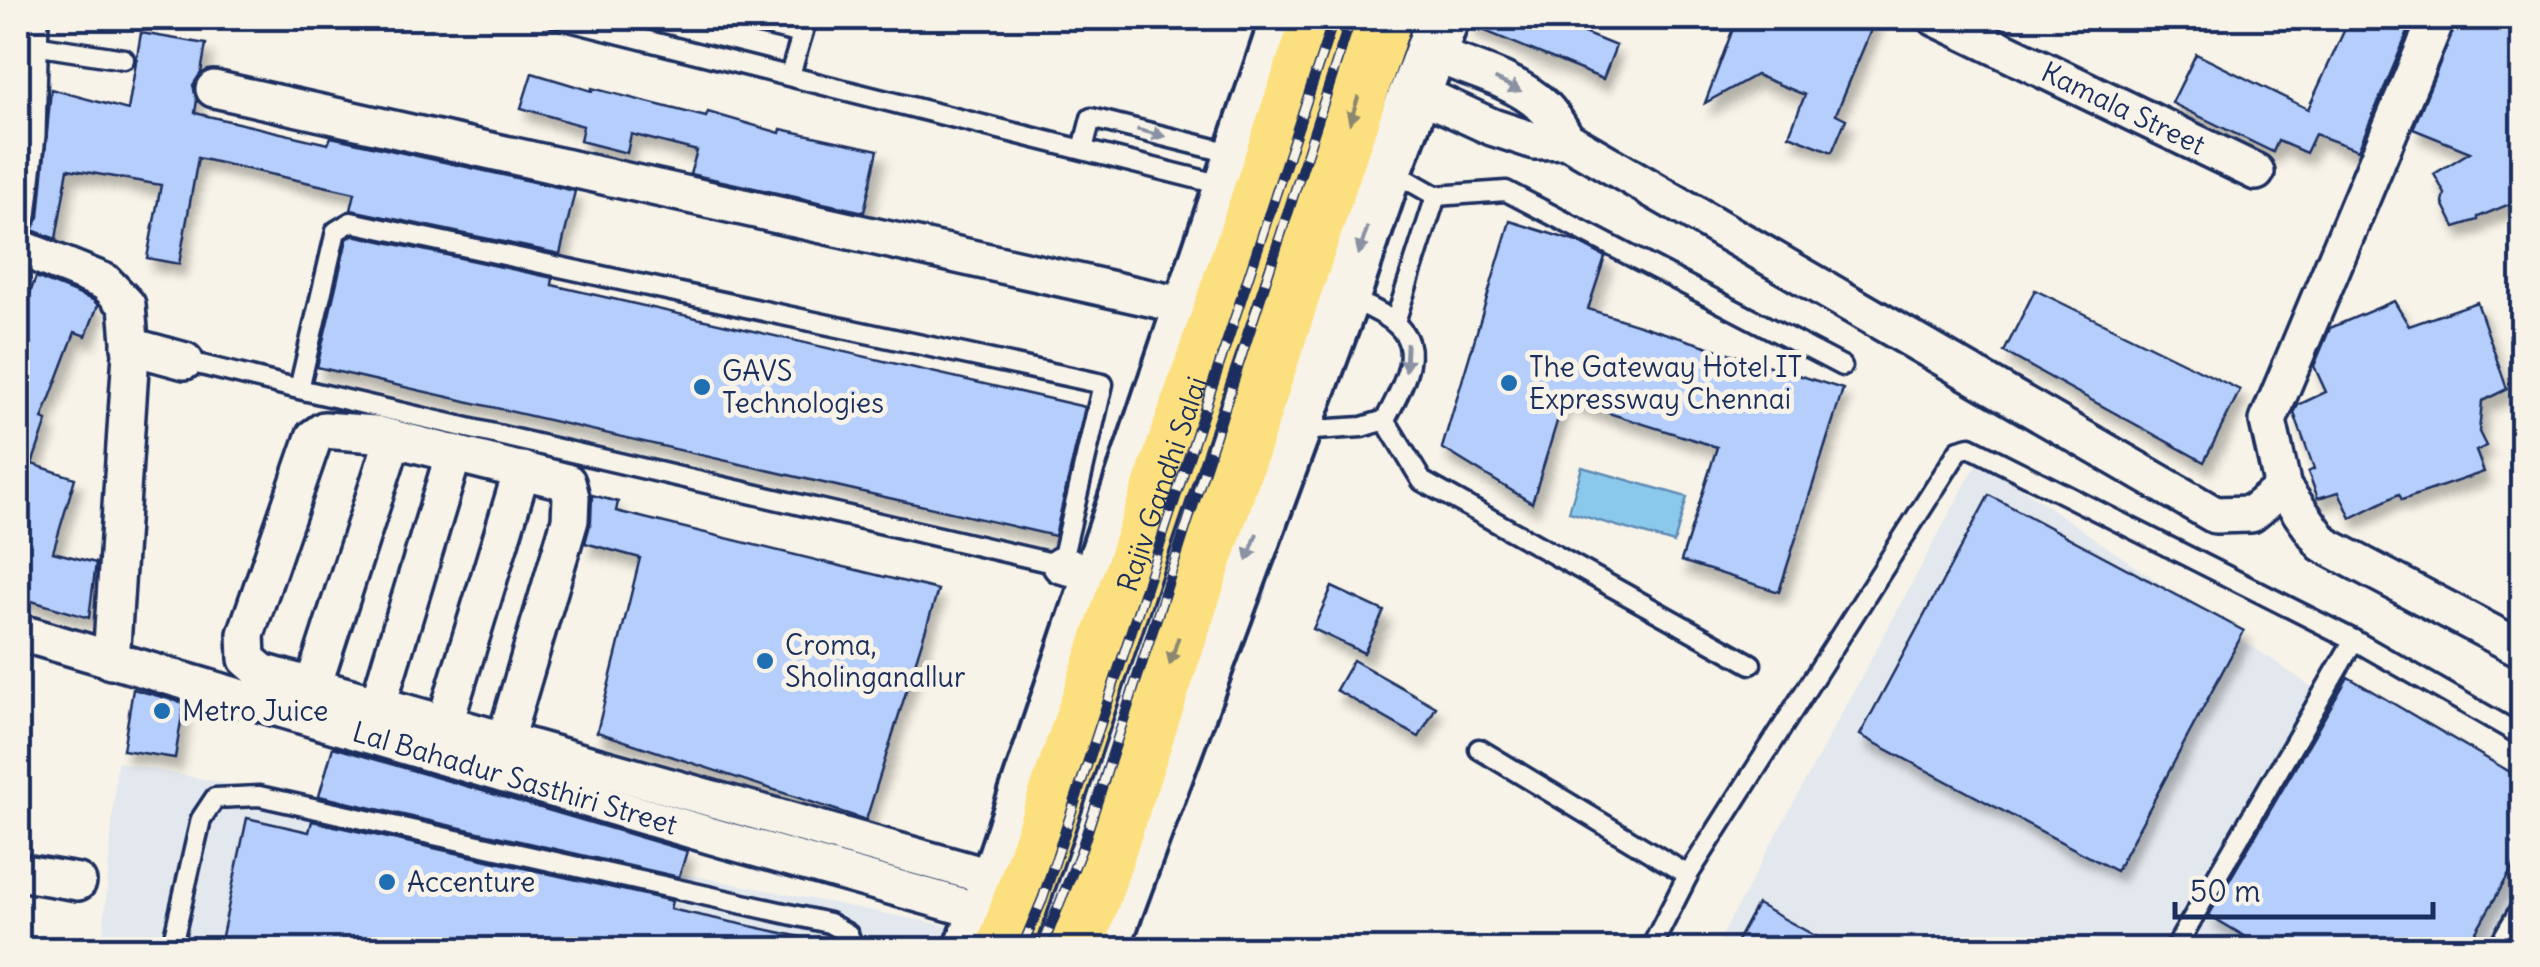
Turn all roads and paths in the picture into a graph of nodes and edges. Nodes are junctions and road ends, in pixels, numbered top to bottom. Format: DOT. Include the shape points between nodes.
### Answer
graph roads {
  1 [pos="557,18"];
  2 [pos="734,18"];
  3 [pos="1287,18"];
  4 [pos="1320,18"];
  5 [pos="1384,18"];
  6 [pos="1936,18"];
  7 [pos="2437,18"];
  8 [pos="805,26"];
  9 [pos="30,31"];
  10 [pos="1430,54"];
  11 [pos="124,59"];
  12 [pos="790,74"];
  13 [pos="214,89"];
  14 [pos="1082,149"];
  15 [pos="1387,168"];
  16 [pos="1237,171"];
  17 [pos="2256,172"];
  18 [pos="1436,196"];
  19 [pos="18,215"];
  20 [pos="18,247"];
  21 [pos="1224,256"];
  22 [pos="1344,296"];
  23 [pos="1395,322"];
  24 [pos="1200,324"];
  25 [pos="130,346"];
  26 [pos="185,361"];
  27 [pos="1270,362"];
  28 [pos="1842,366"];
  29 [pos="299,389"];
  30 [pos="1386,420"];
  31 [pos="1295,431"];
  32 [pos="393,439"];
  33 [pos="454,453"];
  34 [pos="1172,456"];
  35 [pos="522,470"];
  36 [pos="1232,475"];
  37 [pos="2283,488"];
  38 [pos="1080,570"];
  39 [pos="18,632"];
  40 [pos="2354,640"];
  41 [pos="2522,649"];
  42 [pos="111,661"];
  43 [pos="1751,664"];
  44 [pos="313,686"];
  45 [pos="378,704"];
  46 [pos="445,724"];
  47 [pos="2522,736"];
  48 [pos="505,740"];
  49 [pos="1479,749"];
  50 [pos="18,872"];
  51 [pos="1688,875"];
  52 [pos="78,882"];
  53 [pos="1094,895"];
  54 [pos="2522,906"];
  55 [pos="1000,914"];
  56 [pos="170,950"];
  57 [pos="855,950"];
  58 [pos="1075,950"];
  59 [pos="1102,950"];
  60 [pos="1650,950"];
  61 [pos="2174,950"];
  62 [pos="2496,950"];
  1 -- 12 [label="lane"];
  2 -- 8 [label="lane"];
  3 -- 16 [label="street"];
  4 -- 21 [label="main road, Rajiv Gandhi Salai"];
  5 -- 27 [label="main road, one-way"];
  6 -- 17 [label="street, Kamala Street"];
  7 -- 37 [label="street" via="2268,422"];
  8 -- 12 [label="lane"];
  9 -- 11 [label="lane"];
  9 -- 19 [label="street"];
  10 -- 15 [label="street"];
  10 -- 37 [label="street" via="1510,84 1548,111 1567,140 2215,516 2251,514"];
  12 -- 14 [label="lane"];
  13 -- 24 [label="street"];
  14 -- 16 [label="lane"];
  14 -- 16 [label="lane, one-way" via="1091,118"];
  15 -- 18 [label="lane"];
  15 -- 22 [label="street, one-way"];
  16 -- 21 [label="street"];
  18 -- 23 [label="lane"];
  18 -- 28 [label="lane" via="1506,190"];
  20 -- 25 [label="street" via="105,282 127,305"];
  21 -- 24 [label="main road, Rajiv Gandhi Salai"];
  22 -- 23 [label="lane"];
  22 -- 31 [label="street"];
  23 -- 30 [label="lane, one-way" via="1405,330 1411,354"];
  24 -- 27 [label="main road" via="1226,372 1252,374"];
  24 -- 34 [label="main road, Rajiv Gandhi Salai"];
  24 -- 38 [label="street"];
  25 -- 26 [label="street"];
  25 -- 42 [label="street"];
  26 -- 29 [label="lane"];
  27 -- 36 [label="main road"];
  29 -- 38 [label="lane"];
  29 -- 38 [label="lane" via="336,232 351,222 1103,384"];
  30 -- 31 [label="lane"];
  30 -- 43 [label="lane" via="1422,480"];
  31 -- 59 [label="street, one-way"];
  32 -- 33 [label="street"];
  32 -- 44 [label="street"];
  32 -- 44 [label="street" via="324,430 314,437 246,634 247,658 262,672"];
  33 -- 35 [label="street"];
  33 -- 45 [label="street"];
  34 -- 36 [label="main road" via="1201,444 1221,448"];
  34 -- 55 [label="main road, Rajiv Gandhi Salai"];
  35 -- 46 [label="street"];
  35 -- 48 [label="street" via="567,482 570,508"];
  36 -- 53 [label="main road, one-way"];
  37 -- 41 [label="street" via="2323,544"];
  38 -- 55 [label="street"];
  39 -- 42 [label="street, Lal Bahadur Sasthiri Street"];
  40 -- 47 [label="lane"];
  40 -- 51 [label="lane" via="1984,452 1959,450"];
  40 -- 61 [label="lane"];
  42 -- 55 [label="street, Lal Bahadur Sasthiri Street"];
  44 -- 45 [label="street"];
  45 -- 46 [label="street"];
  46 -- 48 [label="street"];
  48 -- 55 [label="street"];
  49 -- 51 [label="lane"];
  50 -- 52 [label="street"];
  51 -- 60 [label="lane"];
  53 -- 55 [label="main road"];
  53 -- 58 [label="main road"];
  54 -- 62 [label="lane"];
  56 -- 57 [label="lane" via="201,820 215,798 259,796 829,923 848,934"];
}
